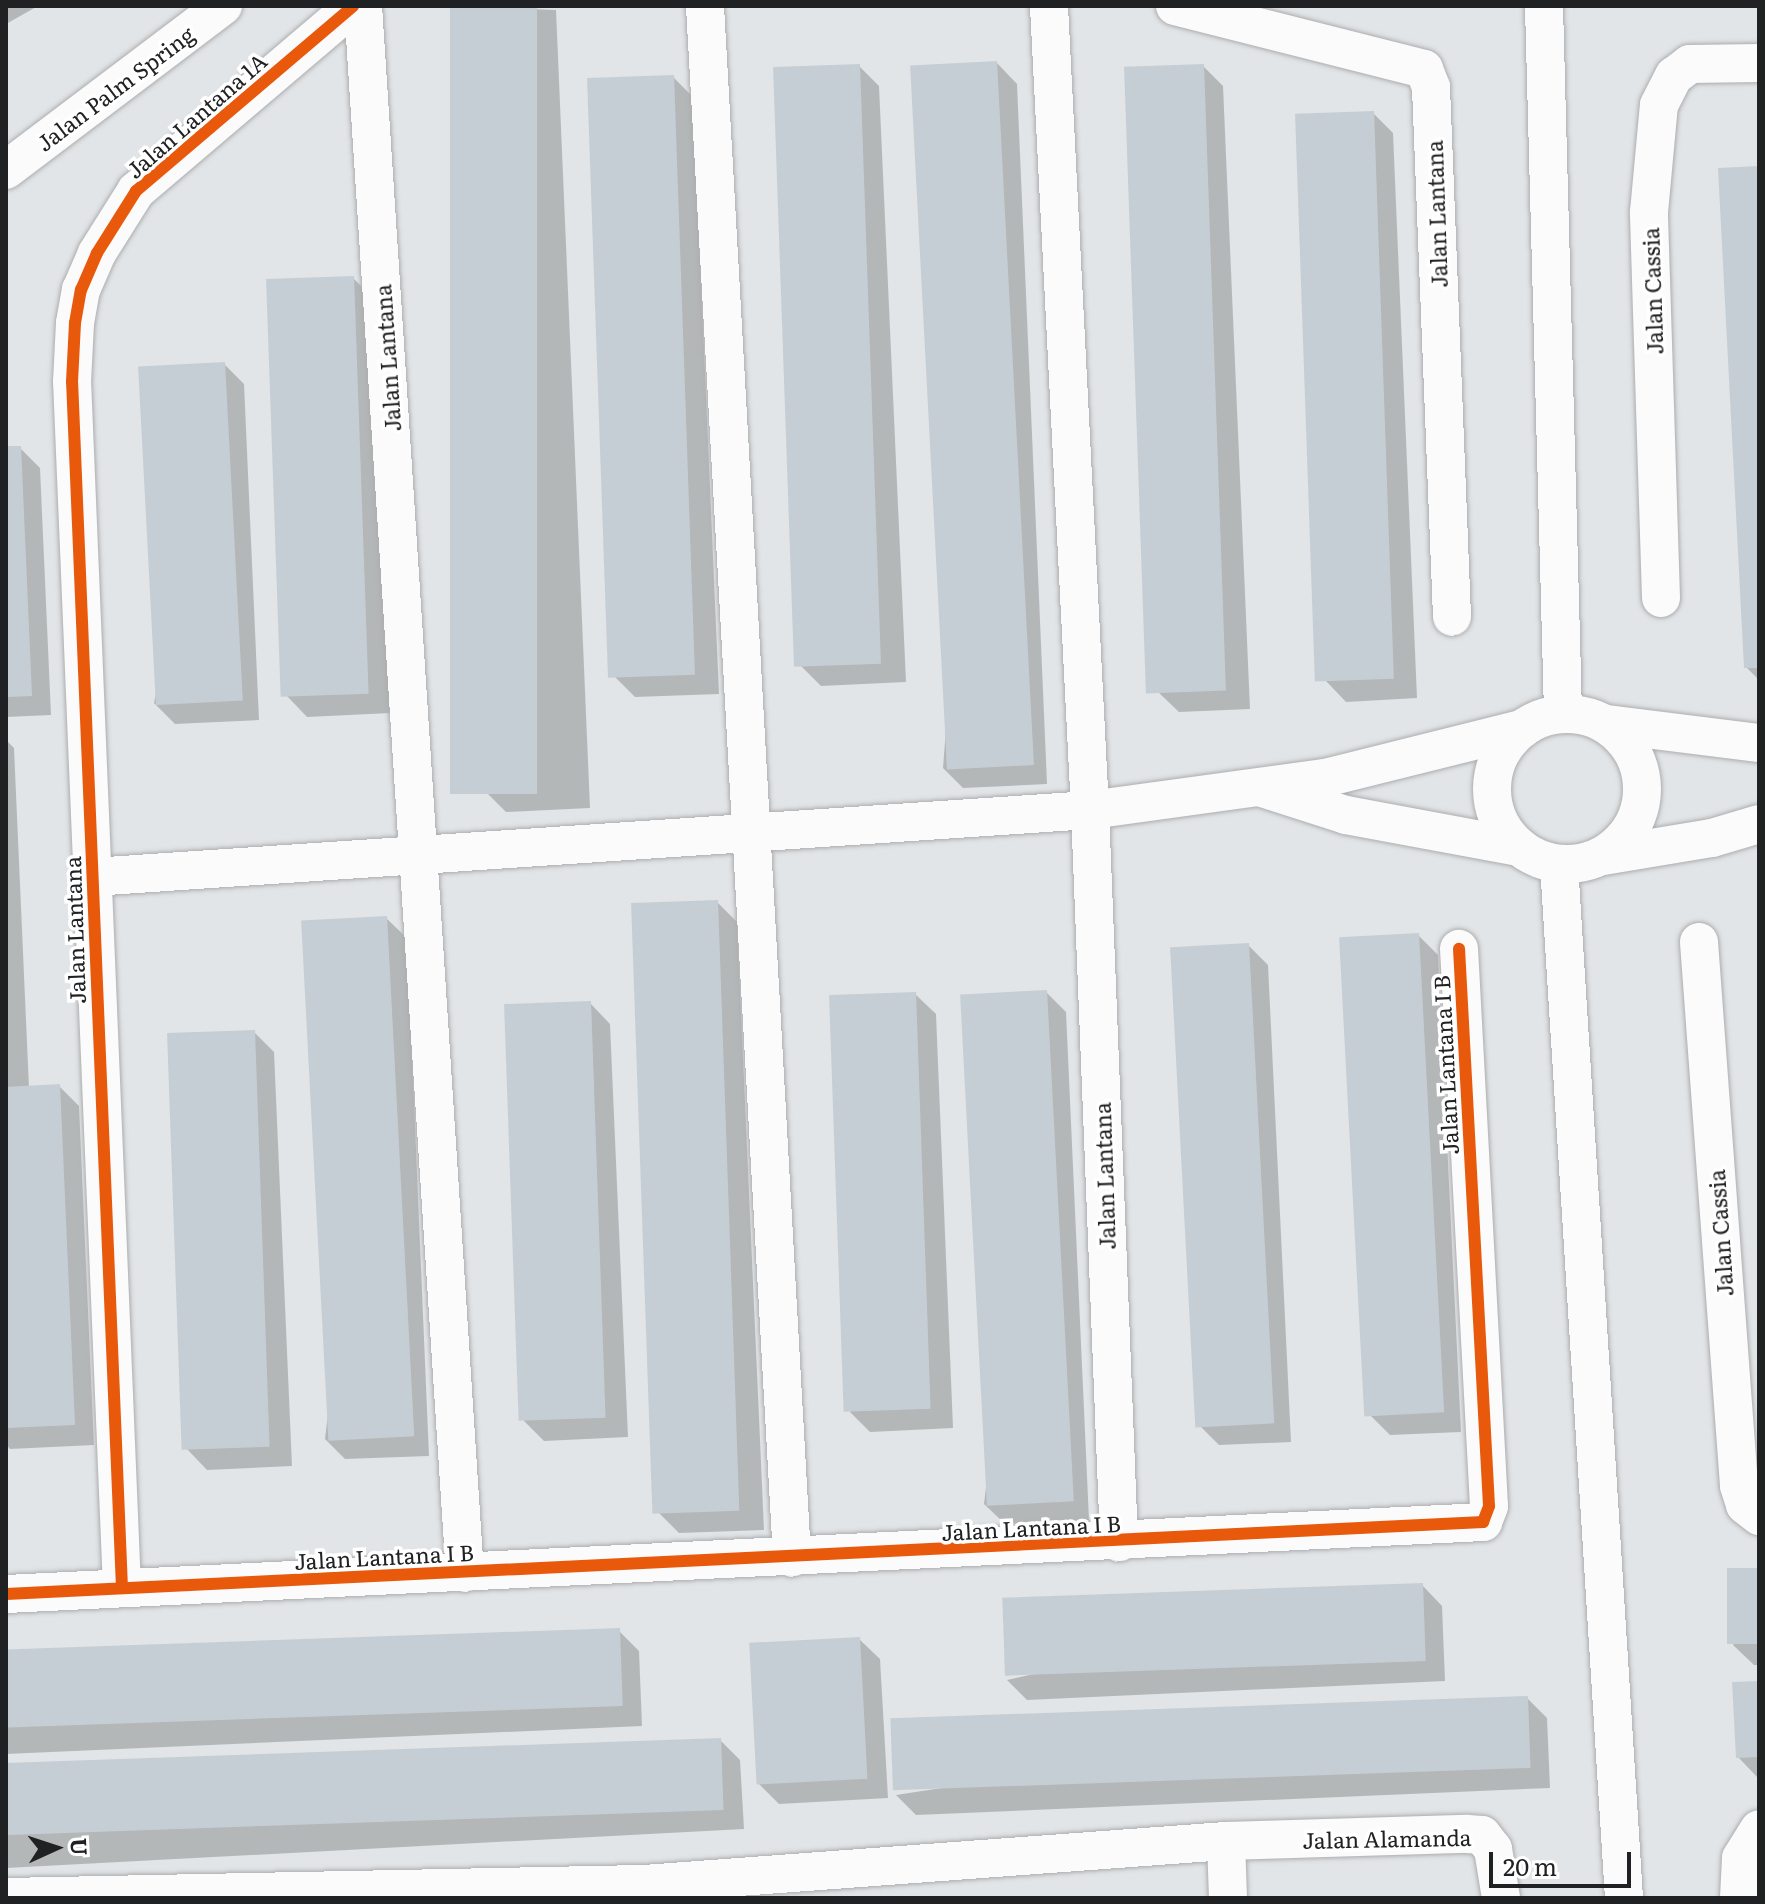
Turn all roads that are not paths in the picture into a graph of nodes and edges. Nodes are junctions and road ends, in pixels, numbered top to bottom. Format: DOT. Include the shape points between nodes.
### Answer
graph roads {
  1 [pos="223,6"];
  2 [pos="353,6"];
  3 [pos="363,6"];
  4 [pos="705,6"];
  5 [pos="1049,6"];
  6 [pos="1175,6"];
  7 [pos="1544,6"];
  8 [pos="1759,63"];
  9 [pos="6,170"];
  10 [pos="89,273"];
  11 [pos="1661,598"];
  12 [pos="1452,617"];
  13 [pos="1563,714"];
  14 [pos="1606,724"];
  15 [pos="1522,729"];
  16 [pos="1759,743"];
  17 [pos="1255,786"];
  18 [pos="1090,810"];
  19 [pos="1759,824"];
  20 [pos="749,831"];
  21 [pos="1519,847"];
  22 [pos="421,854"];
  23 [pos="1603,856"];
  24 [pos="1559,865"];
  25 [pos="92,877"];
  26 [pos="1699,942"];
  27 [pos="1459,949"];
  28 [pos="1759,1516"];
  29 [pos="1119,1542"];
  30 [pos="792,1558"];
  31 [pos="465,1573"];
  32 [pos="122,1588"];
  33 [pos="6,1594"];
  34 [pos="1759,1829"];
  35 [pos="1226,1841"];
  36 [pos="933,1882"];
  37 [pos="644,1891"];
  38 [pos="322,1893"];
  39 [pos="6,1897"];
  40 [pos="28,1898"];
  41 [pos="1228,1898"];
  42 [pos="1501,1898"];
  43 [pos="1624,1898"];
  44 [pos="1739,1898"];
  1 -- 9 [label="street, Jalan Palm Spring"];
  2 -- 10 [label="street, Jalan Lantana 1A" via="136,191"];
  3 -- 22 [label="street, Jalan Lantana"];
  4 -- 20 [label="street"];
  5 -- 18 [label="street, Jalan Lantana"];
  6 -- 12 [label="street, Jalan Lantana" via="1424,69 1431,87"];
  7 -- 13 [label="street"];
  8 -- 11 [label="street, Jalan Cassia" via="1690,64 1674,76 1659,105 1649,212"];
  10 -- 25 [label="street, Jalan Lantana" via="75,323 72,382"];
  13 -- 14 [label="street"];
  13 -- 15 [label="street"];
  14 -- 16 [label="street"];
  14 -- 23 [label="street" via="1626,742 1639,765 1643,791 1637,817 1623,840"];
  15 -- 17 [label="street, Jalan Lantana" via="1325,778"];
  15 -- 21 [label="street" via="1496,765 1492,787 1504,830"];
  17 -- 18 [label="street, Jalan Lantana"];
  17 -- 21 [label="street, Jalan Lantana" via="1346,815"];
  18 -- 20 [label="street, Jalan Lantana"];
  18 -- 29 [label="street, Jalan Lantana"];
  19 -- 23 [label="street" via="1712,838"];
  20 -- 22 [label="street, Jalan Lantana"];
  20 -- 30 [label="street"];
  21 -- 24 [label="street"];
  22 -- 25 [label="street, Jalan Lantana"];
  22 -- 31 [label="street, Jalan Lantana"];
  23 -- 24 [label="street"];
  24 -- 43 [label="street"];
  25 -- 32 [label="street, Jalan Lantana"];
  26 -- 28 [label="street, Jalan Cassia" via="1739,1486 1745,1505"];
  27 -- 29 [label="street, Jalan Lantana I B" via="1489,1506 1483,1522"];
  29 -- 30 [label="street, Jalan Lantana I B"];
  30 -- 31 [label="street, Jalan Lantana I B"];
  31 -- 32 [label="street, Jalan Lantana I B"];
  32 -- 33 [label="street, Jalan Lantana I B"];
  34 -- 44 [label="street" via="1741,1858"];
  35 -- 36 [label="street, Jalan Alamanda"];
  35 -- 41 [label="street"];
  35 -- 42 [label="street, Jalan Alamanda" via="1482,1835 1500,1868"];
  36 -- 37 [label="street, Jalan Alamanda"];
  37 -- 38 [label="street, Jalan Alamanda"];
  38 -- 40 [label="street, Jalan Alamanda"];
  39 -- 40 [label="street, Jalan Alamanda"];
}
